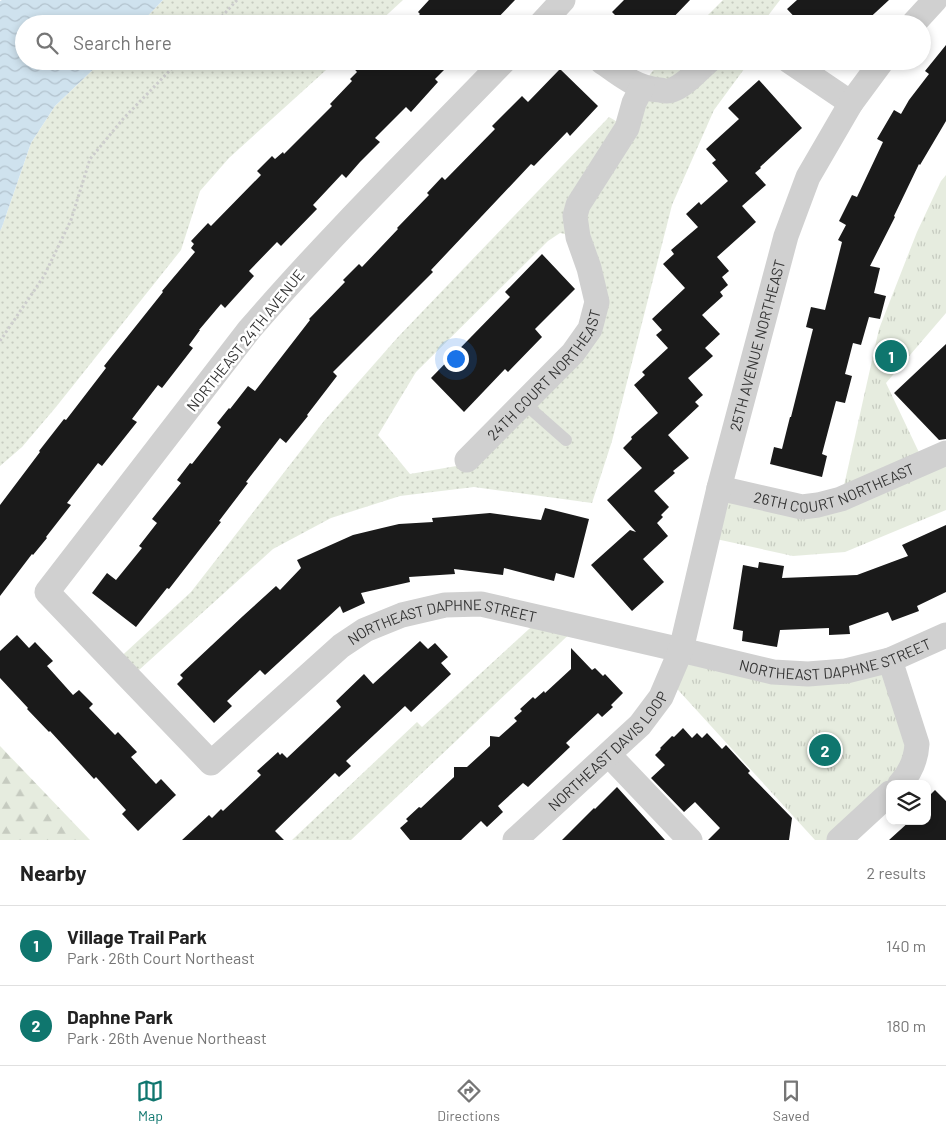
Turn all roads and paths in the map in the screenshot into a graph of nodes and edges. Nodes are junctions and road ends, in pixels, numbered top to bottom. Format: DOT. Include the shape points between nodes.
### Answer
graph roads {
  1 [pos="238,0"];
  2 [pos="563,0"];
  3 [pos="935,0"];
  4 [pos="224,15"];
  5 [pos="550,15"];
  6 [pos="921,15"];
  7 [pos="169,70"];
  8 [pos="495,70"];
  9 [pos="614,70"];
  10 [pos="699,70"];
  11 [pos="802,70"];
  12 [pos="875,70"];
  13 [pos="642,87"];
  14 [pos="850,103"];
  15 [pos="0,341"];
  16 [pos="524,403"];
  17 [pos="566,440"];
  18 [pos="946,453"];
  19 [pos="467,460"];
  20 [pos="718,488"];
  21 [pos="47,592"];
  22 [pos="946,635"];
  23 [pos="682,650"];
  24 [pos="890,660"];
  25 [pos="609,755"];
  26 [pos="903,780"];
  27 [pos="886,797"];
  28 [pos="515,840"];
  29 [pos="690,840"];
  30 [pos="840,840"];
  1 -- 4 [label="path"];
  2 -- 5 [label="street"];
  3 -- 6 [label="street"];
  7 -- 15 [label="path" via="90,159 71,220 44,276"];
  8 -- 21 [label="street, NORTHEAST 24TH AVENUE" via="312,259 256,322"];
  9 -- 13 [label="street"];
  10 -- 13 [label="street" via="670,91"];
  11 -- 14 [label="street"];
  12 -- 14 [label="street, 25TH AVENUE NORTHEAST"];
  13 -- 16 [label="street, 24TH COURT NORTHEAST" via="627,128 578,205 575,216 597,302 590,329 573,353"];
  14 -- 20 [label="street, 25TH AVENUE NORTHEAST" via="808,177 789,228"];
  16 -- 17 [label="lane"];
  16 -- 19 [label="street, 24TH COURT NORTHEAST"];
  18 -- 20 [label="street, 26TH COURT NORTHEAST" via="841,499 818,505 802,507"];
  20 -- 23 [label="street, 25TH AVENUE NORTHEAST"];
  21 -- 23 [label="street, NORTHEAST DAPHNE STREET" via="211,764 341,646 365,630 402,615 445,605 481,604"];
  22 -- 24 [label="street, NORTHEAST DAPHNE STREET"];
  23 -- 24 [label="street, NORTHEAST DAPHNE STREET" via="773,672 808,674 846,671"];
  23 -- 25 [label="street, NORTHEAST DAVIS LOOP" via="661,697 650,713"];
  24 -- 26 [label="street" via="917,744 912,769"];
  25 -- 28 [label="street, NORTHEAST DAVIS LOOP"];
  25 -- 29 [label="street"];
  27 -- 30 [label="street"];
}
